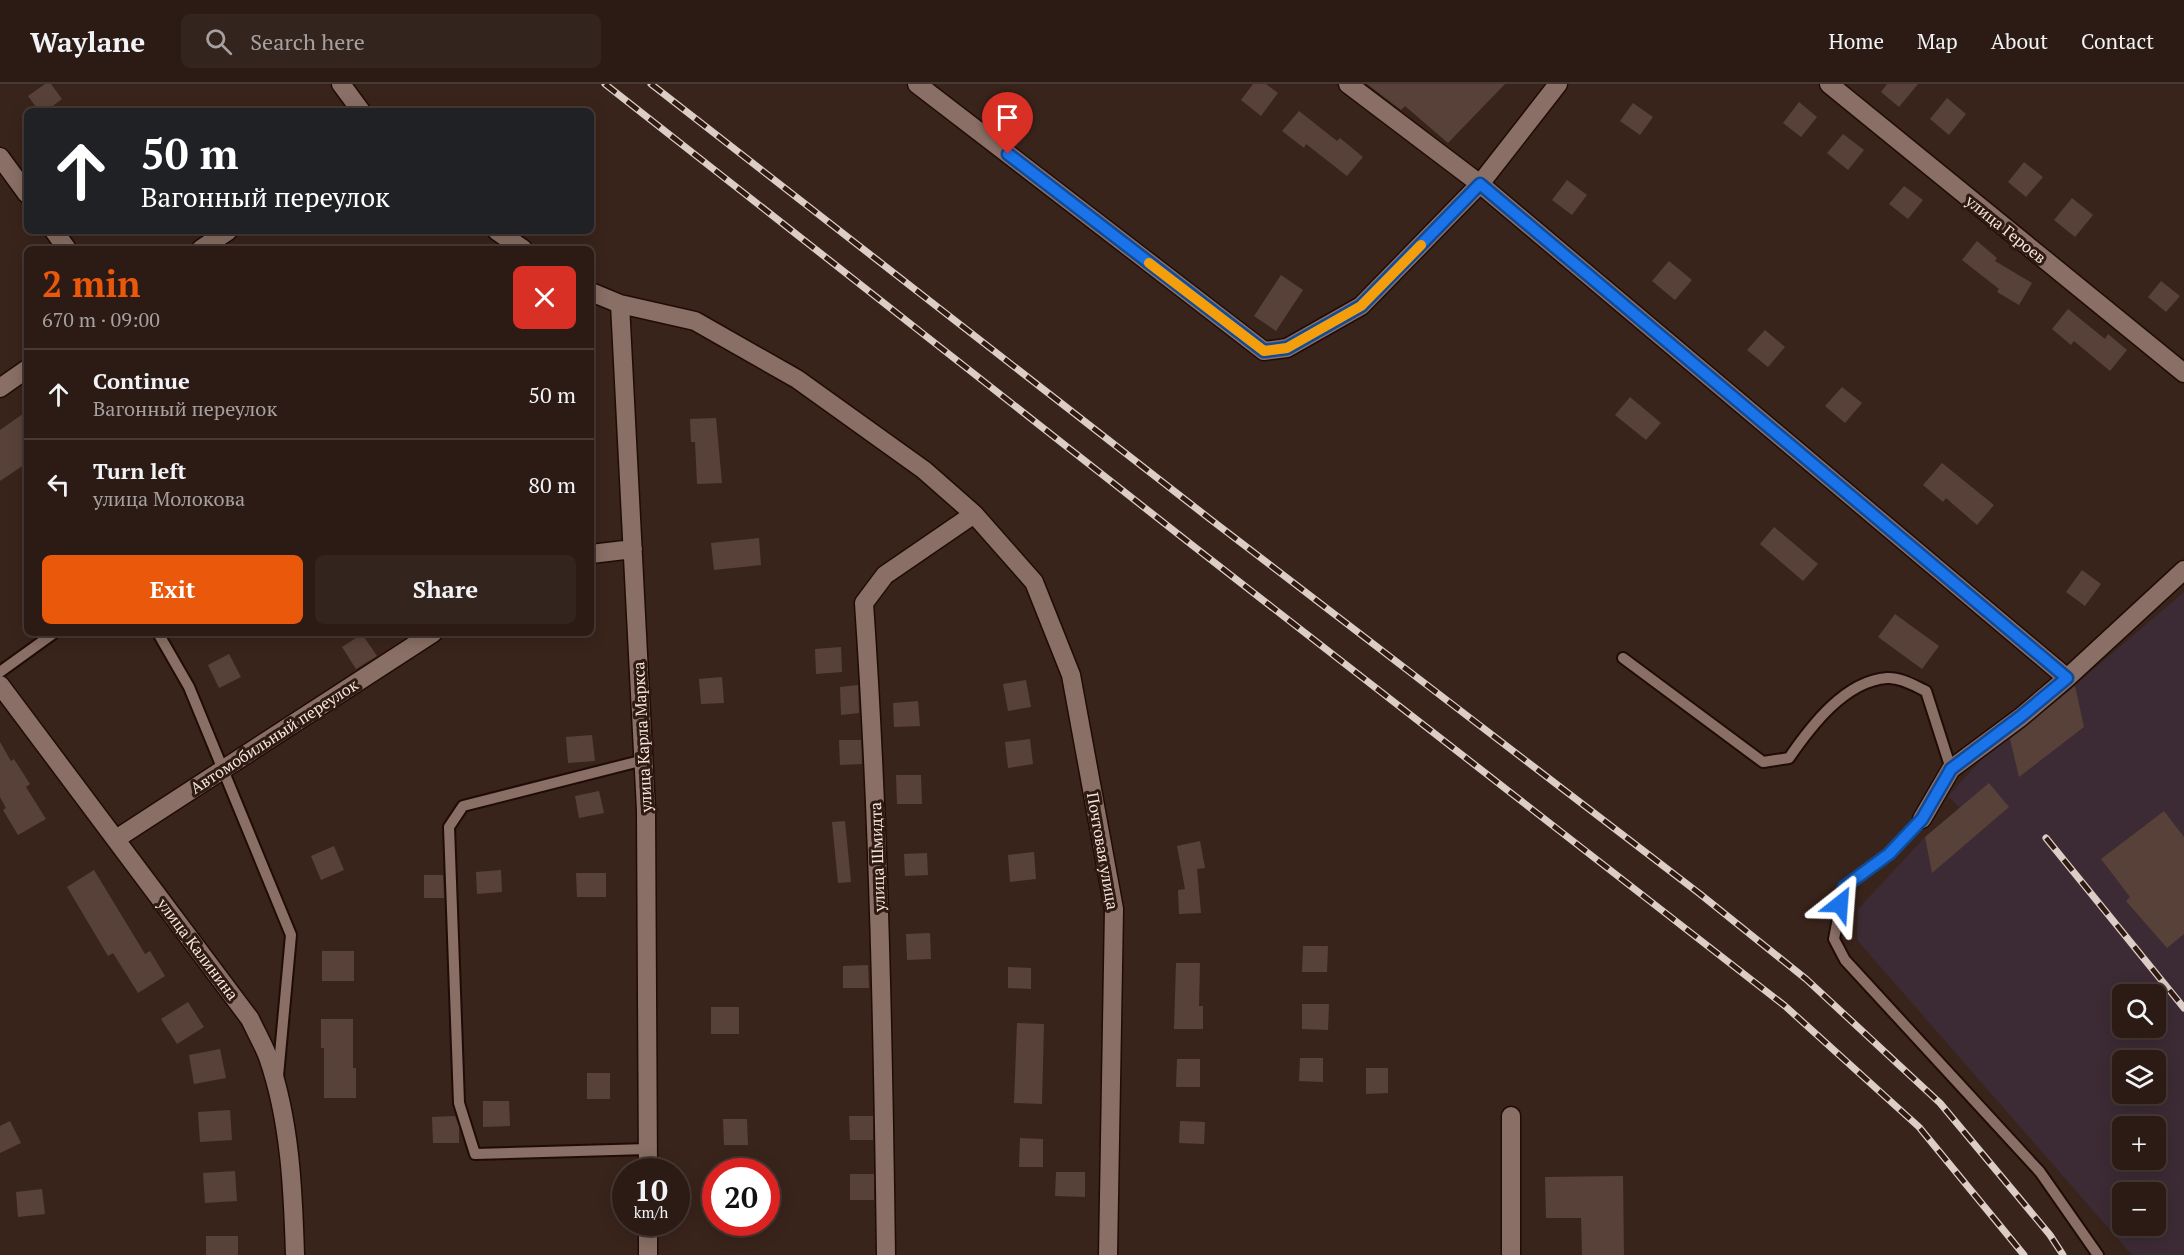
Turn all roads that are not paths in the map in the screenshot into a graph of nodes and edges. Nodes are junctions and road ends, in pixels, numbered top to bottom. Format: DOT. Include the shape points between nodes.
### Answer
graph roads {
  1 [pos="341,84"];
  2 [pos="916,84"];
  3 [pos="1348,84"];
  4 [pos="1558,84"];
  5 [pos="1829,84"];
  6 [pos="359,108"];
  7 [pos="0,157"];
  8 [pos="1480,184"];
  9 [pos="24,190"];
  10 [pos="224,234"];
  11 [pos="501,234"];
  12 [pos="206,246"];
  13 [pos="519,246"];
  14 [pos="594,293"];
  15 [pos="620,304"];
  16 [pos="24,371"];
  17 [pos="2184,373"];
  18 [pos="0,388"];
  19 [pos="974,514"];
  20 [pos="633,549"];
  21 [pos="594,554"];
  22 [pos="2184,570"];
  23 [pos="50,636"];
  24 [pos="160,636"];
  25 [pos="429,636"];
  26 [pos="1623,658"];
  27 [pos="0,672"];
  28 [pos="2067,678"];
  29 [pos="0,685"];
  30 [pos="644,760"];
  31 [pos="1951,769"];
  32 [pos="222,770"];
  33 [pos="1922,819"];
  34 [pos="116,839"];
  35 [pos="277,1088"];
  36 [pos="1511,1116"];
  37 [pos="648,1149"];
  38 [pos="648,1158"];
  39 [pos="648,1236"];
  40 [pos="295,1255"];
  41 [pos="648,1255"];
  42 [pos="886,1255"];
  43 [pos="1108,1255"];
  44 [pos="1512,1255"];
  45 [pos="2098,1255"];
  1 -- 6 [label="street"];
  2 -- 8 [label="street" via="1264,351 1287,348 1361,306"];
  3 -- 8 [label="street"];
  4 -- 8 [label="street"];
  5 -- 17 [label="street, улица Героев"];
  7 -- 9 [label="street"];
  8 -- 28 [label="street"];
  10 -- 12 [label="street"];
  11 -- 13 [label="street"];
  14 -- 15 [label="street, Почтовая улица"];
  15 -- 19 [label="street, Почтовая улица" via="695,321 797,379 924,470"];
  15 -- 20 [label="street, улица Карла Маркса"];
  16 -- 18 [label="street"];
  19 -- 42 [label="street, улица Шмидта" via="885,575 864,603 874,754"];
  19 -- 43 [label="street, Почтовая улица" via="1034,582 1071,675 1114,909"];
  20 -- 21 [label="street"];
  20 -- 30 [label="street, улица Карла Маркса"];
  22 -- 28 [label="street"];
  23 -- 27 [label="lane"];
  24 -- 32 [label="lane" via="189,687"];
  25 -- 32 [label="street, Автомобильный переулок"];
  26 -- 31 [label="lane" via="1762,762 1789,758 1810,728 1854,687 1888,678 1909,683 1926,692"];
  28 -- 31 [label="street"];
  29 -- 34 [label="street, улица Калинина"];
  30 -- 37 [label="street, улица Карла Маркса"];
  30 -- 37 [label="lane" via="463,806 449,827 459,1103 475,1154"];
  31 -- 33 [label="street"];
  32 -- 34 [label="street, Автомобильный переулок"];
  32 -- 35 [label="lane" via="291,935"];
  33 -- 45 [label="lane" via="1889,854 1844,887 1834,939 1845,960 2040,1172"];
  34 -- 35 [label="street, улица Калинина" via="250,1019"];
  35 -- 40 [label="street, улица Калинина" via="294,1212"];
  36 -- 44 [label="street"];
  37 -- 38 [label="street, улица Карла Маркса"];
  39 -- 41 [label="street"];
}
